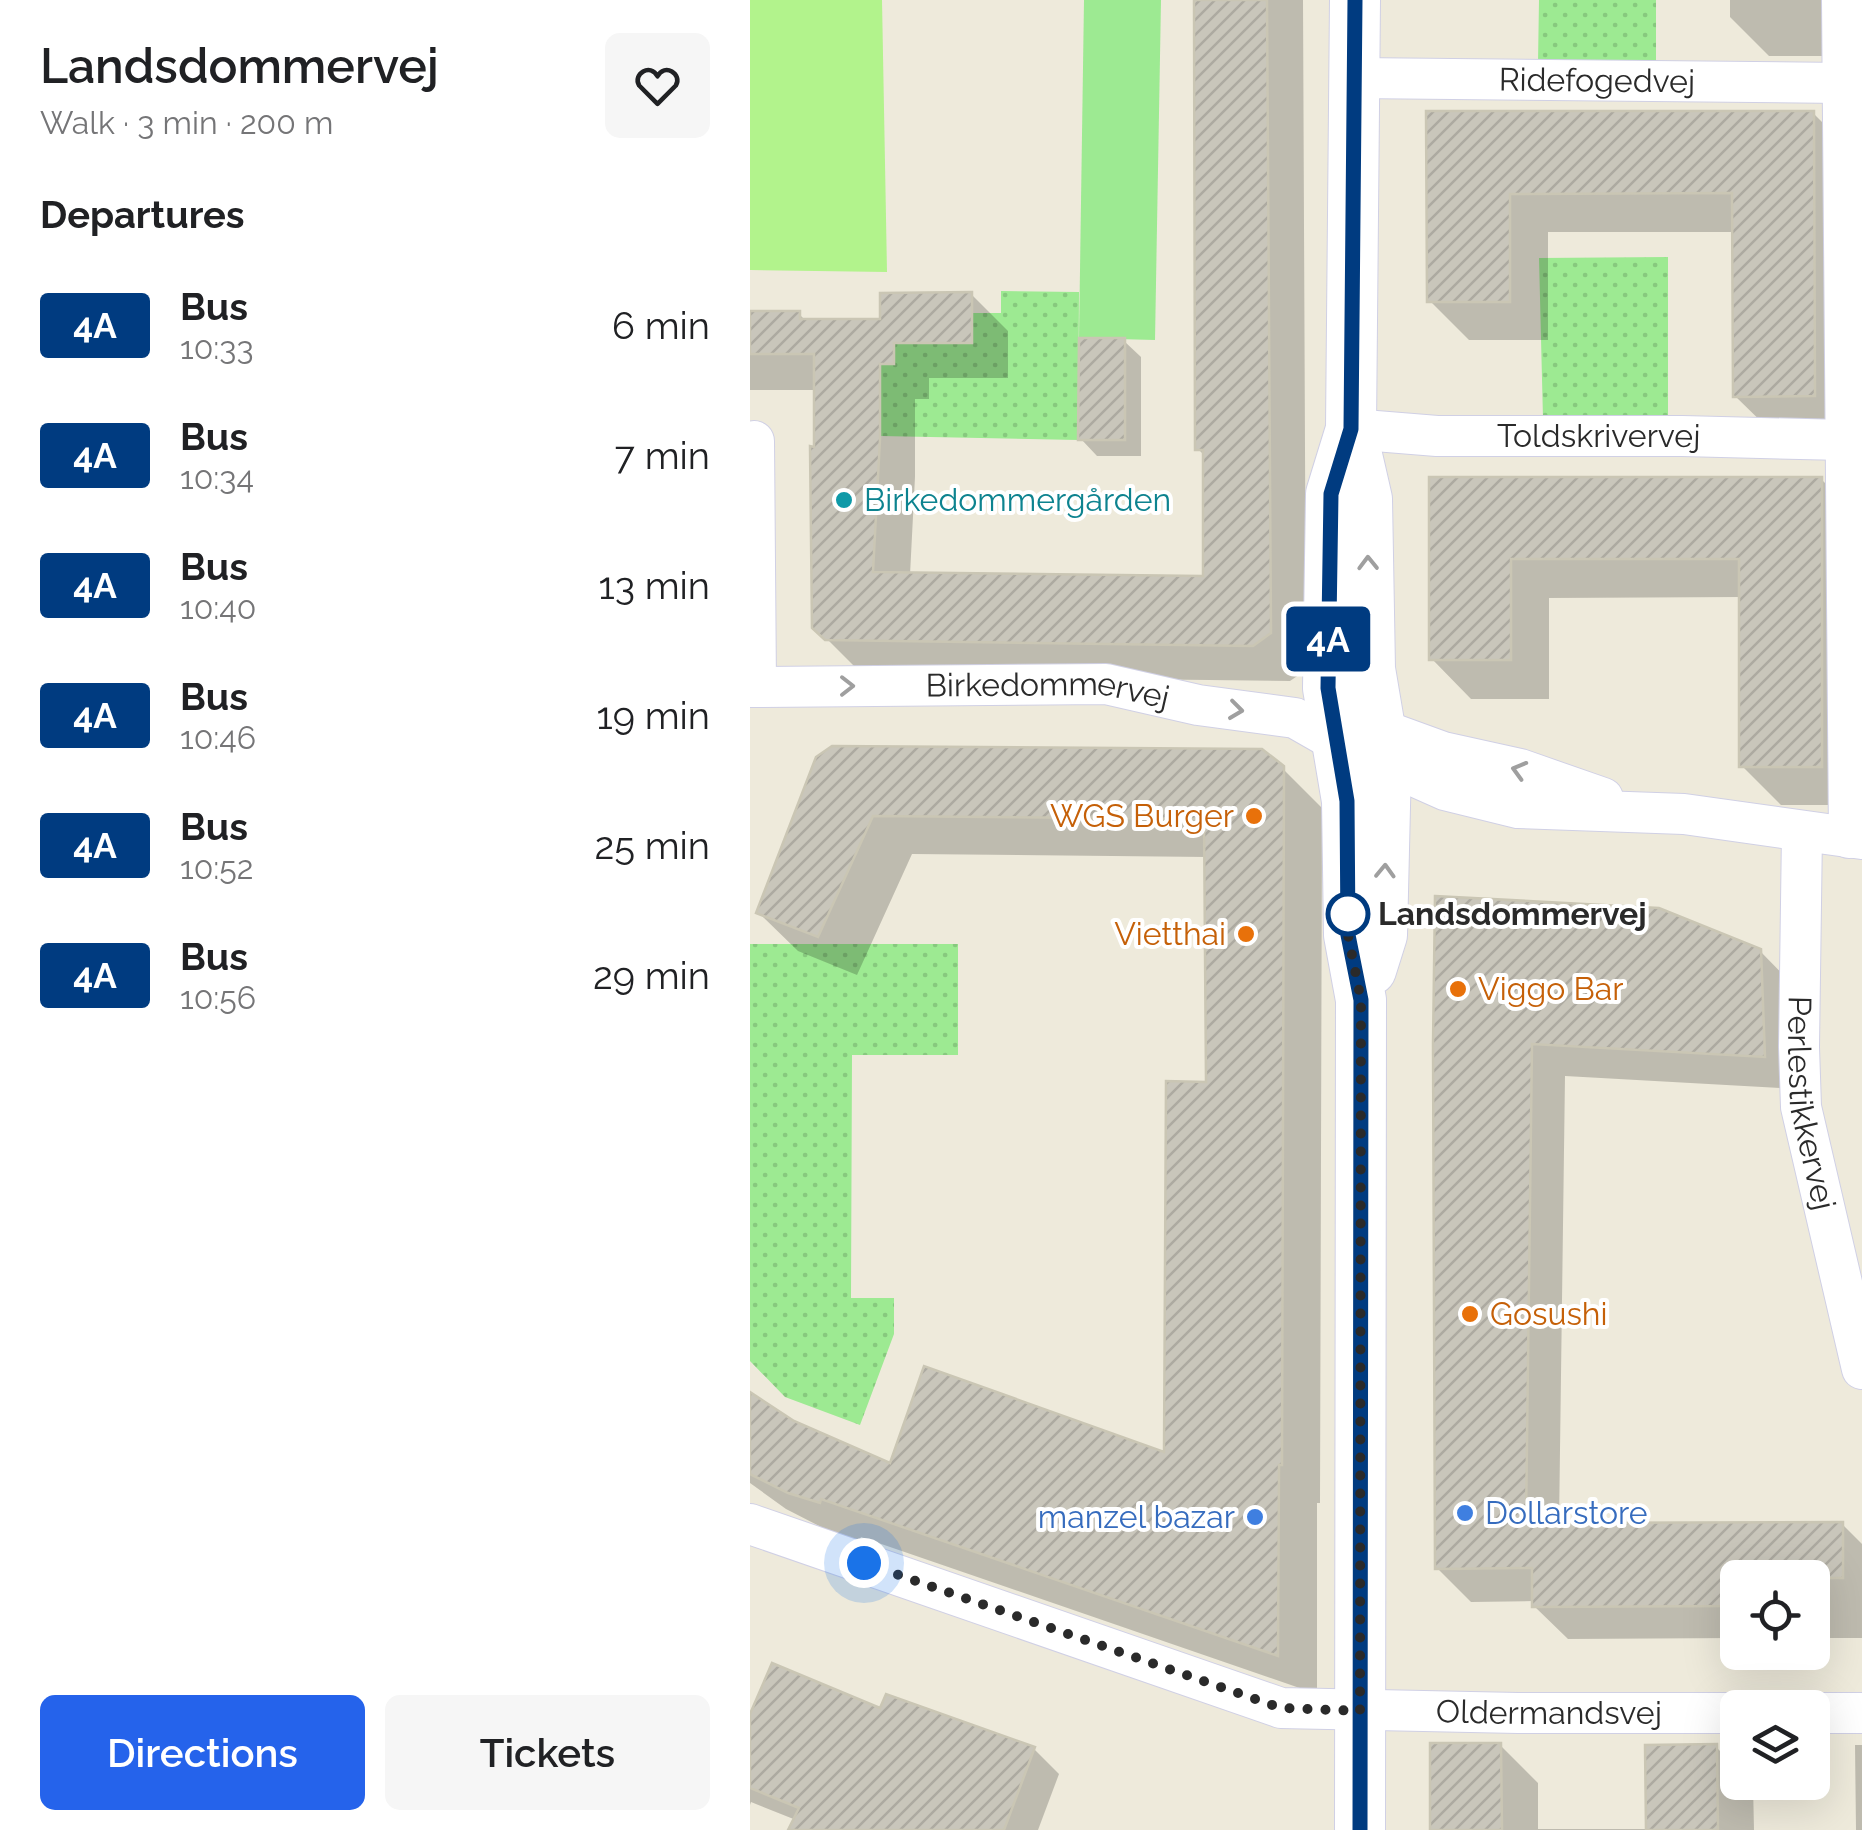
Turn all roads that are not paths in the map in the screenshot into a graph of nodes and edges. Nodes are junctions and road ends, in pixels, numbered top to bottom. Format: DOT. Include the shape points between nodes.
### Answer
graph roads {
  1 [pos="1355,0"];
  2 [pos="1842,0"];
  3 [pos="1355,78"];
  4 [pos="1843,83"];
  5 [pos="1351,429"];
  6 [pos="1844,440"];
  7 [pos="754,442"];
  8 [pos="753,686"];
  9 [pos="1368,745"];
  10 [pos="1802,832"];
  11 [pos="1856,838"];
  12 [pos="1862,1369"];
  13 [pos="750,1524"];
  14 [pos="1360,1711"];
  15 [pos="1720,1714"];
  16 [pos="1830,1714"];
  17 [pos="1862,1714"];
  18 [pos="1360,1830"];
  1 -- 3 [label="street"];
  2 -- 4 [label="street"];
  3 -- 4 [label="street, Ridefogedvej"];
  3 -- 5 [label="street"];
  4 -- 6 [label="street"];
  5 -- 6 [label="street, Toldskrivervej" via="1437,436"];
  5 -- 9 [label="street" via="1331,494 1328,688"];
  6 -- 11 [label="street"];
  7 -- 8 [label="street"];
  8 -- 9 [label="street, Birkedommervej, one-way" via="1106,684 1295,718"];
  9 -- 10 [label="street" via="1445,790 1518,808 1684,814"];
  9 -- 14 [label="street" via="1347,801 1348,935 1361,1000"];
  10 -- 11 [label="street"];
  10 -- 12 [label="street, Perlestikkervej" via="1802,1107"];
  13 -- 14 [label="street, Oldermandsvej" via="1281,1708"];
  14 -- 15 [label="street, Oldermandsvej"];
  14 -- 18 [label="street"];
  16 -- 17 [label="street"];
}
